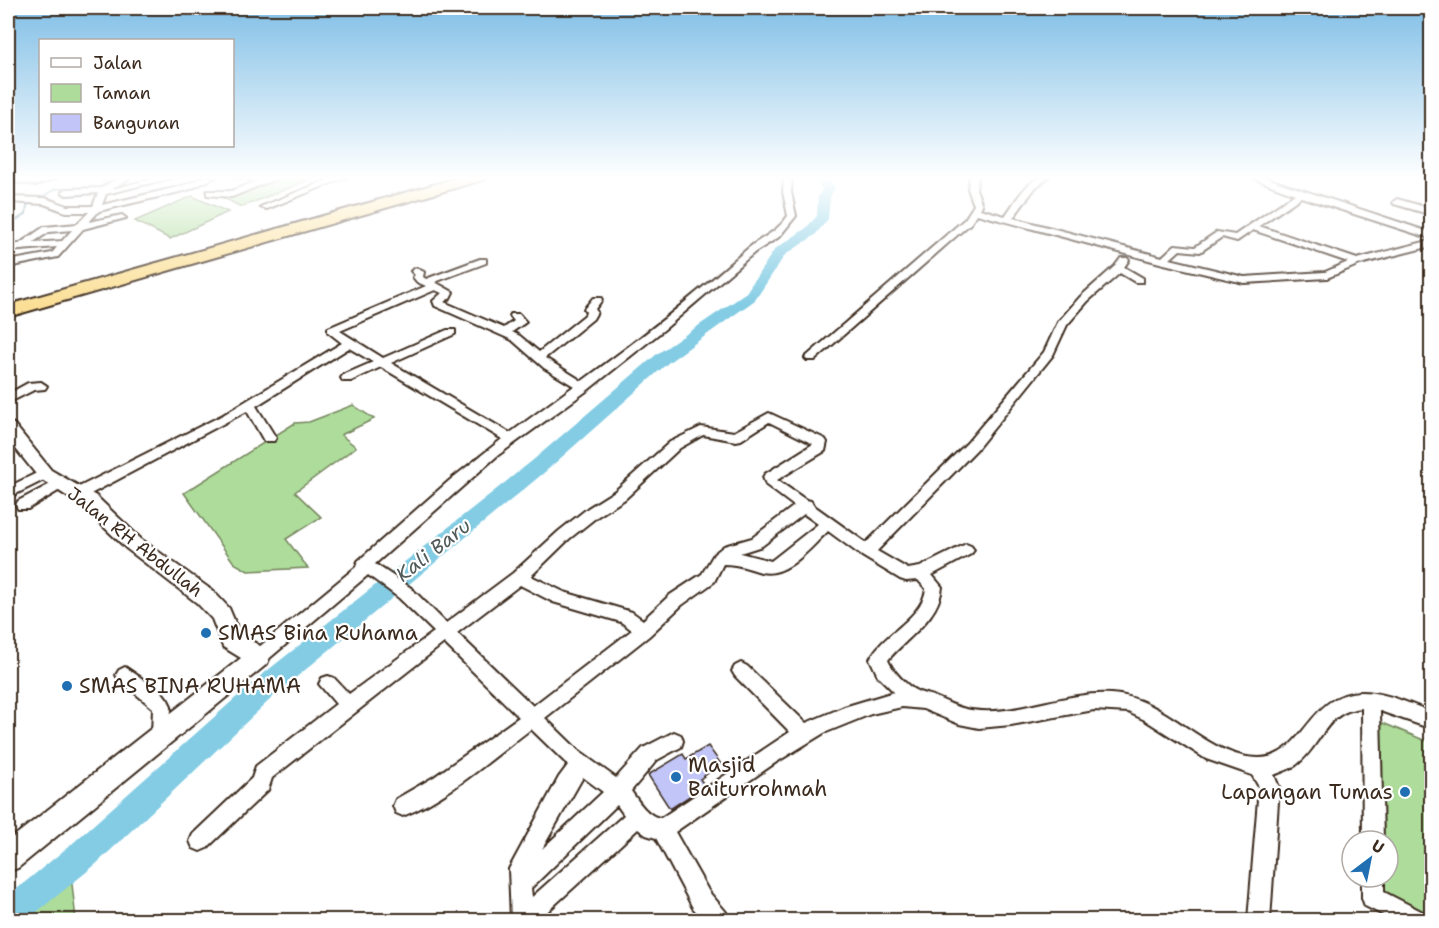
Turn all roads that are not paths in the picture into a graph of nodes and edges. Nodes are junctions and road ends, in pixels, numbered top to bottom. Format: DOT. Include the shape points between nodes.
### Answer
graph roads {
  1 [pos="86,219"];
  2 [pos="116,219"];
  3 [pos="296,219"];
  4 [pos="329,219"];
  5 [pos="790,219"];
  6 [pos="968,219"];
  7 [pos="1013,219"];
  8 [pos="1262,219"];
  9 [pos="1379,219"];
  10 [pos="78,227"];
  11 [pos="1252,227"];
  12 [pos="1431,236"];
  13 [pos="1431,243"];
  14 [pos="65,244"];
  15 [pos="22,247"];
  16 [pos="8,248"];
  17 [pos="1131,252"];
  18 [pos="483,261"];
  19 [pos="1162,261"];
  20 [pos="1357,262"];
  21 [pos="8,264"];
  22 [pos="1119,268"];
  23 [pos="416,271"];
  24 [pos="1139,280"];
  25 [pos="430,284"];
  26 [pos="8,299"];
  27 [pos="597,300"];
  28 [pos="8,311"];
  29 [pos="515,316"];
  30 [pos="451,332"];
  31 [pos="504,333"];
  32 [pos="349,344"];
  33 [pos="539,357"];
  34 [pos="811,358"];
  35 [pos="383,363"];
  36 [pos="347,378"];
  37 [pos="41,386"];
  38 [pos="584,387"];
  39 [pos="8,399"];
  40 [pos="249,404"];
  41 [pos="8,428"];
  42 [pos="269,438"];
  43 [pos="511,439"];
  44 [pos="53,479"];
  45 [pos="8,493"];
  46 [pos="78,495"];
  47 [pos="23,505"];
  48 [pos="806,505"];
  49 [pos="828,522"];
  50 [pos="966,550"];
  51 [pos="867,552"];
  52 [pos="719,558"];
  53 [pos="363,565"];
  54 [pos="922,573"];
  55 [pos="519,577"];
  56 [pos="643,631"];
  57 [pos="445,632"];
  58 [pos="259,657"];
  59 [pos="741,671"];
  60 [pos="125,675"];
  61 [pos="328,684"];
  62 [pos="912,699"];
  63 [pos="1371,702"];
  64 [pos="349,706"];
  65 [pos="533,718"];
  66 [pos="1431,721"];
  67 [pos="803,733"];
  68 [pos="161,735"];
  69 [pos="674,741"];
  70 [pos="582,763"];
  71 [pos="1257,767"];
  72 [pos="618,790"];
  73 [pos="404,806"];
  74 [pos="638,816"];
  75 [pos="662,828"];
  76 [pos="1372,829"];
  77 [pos="200,841"];
  78 [pos="8,858"];
  79 [pos="519,885"];
  80 [pos="1373,889"];
  81 [pos="522,921"];
  82 [pos="718,921"];
  83 [pos="1259,921"];
  84 [pos="1415,921"];
  1 -- 10 [label="street"];
  2 -- 10 [label="street"];
  3 -- 26 [label="highway"];
  4 -- 28 [label="highway"];
  5 -- 38 [label="street" via="771,240 750,250 700,297"];
  6 -- 34 [label="street"];
  7 -- 17 [label="street"];
  8 -- 11 [label="street"];
  9 -- 12 [label="street"];
  10 -- 14 [label="street"];
  10 -- 15 [label="street" via="47,229"];
  11 -- 19 [label="street" via="1237,238 1219,234 1195,251 1178,248"];
  11 -- 20 [label="street"];
  13 -- 20 [label="street"];
  14 -- 15 [label="street"];
  14 -- 21 [label="street" via="52,256"];
  15 -- 16 [label="street"];
  17 -- 19 [label="street"];
  17 -- 22 [label="street"];
  18 -- 25 [label="street"];
  19 -- 20 [label="street" via="1244,280 1327,275"];
  22 -- 24 [label="street"];
  22 -- 51 [label="street" via="1062,324 1049,353 972,446"];
  23 -- 25 [label="street" via="419,279"];
  25 -- 31 [label="street" via="448,292 439,304"];
  25 -- 32 [label="street" via="332,330"];
  27 -- 33 [label="street" via="589,309 589,317"];
  29 -- 31 [label="street" via="522,322"];
  30 -- 35 [label="street"];
  31 -- 33 [label="street"];
  32 -- 35 [label="street"];
  32 -- 40 [label="street"];
  33 -- 38 [label="street"];
  35 -- 36 [label="street"];
  35 -- 43 [label="street"];
  37 -- 39 [label="street" via="32,386"];
  38 -- 43 [label="street"];
  40 -- 42 [label="street"];
  40 -- 46 [label="street" via="192,438"];
  41 -- 44 [label="street, Jalan RH Abdullah"];
  43 -- 53 [label="street"];
  44 -- 45 [label="street"];
  44 -- 46 [label="street, Jalan RH Abdullah"];
  44 -- 47 [label="street"];
  46 -- 58 [label="street, Jalan RH Abdullah" via="134,544 205,597 221,614 231,640"];
  48 -- 49 [label="street"];
  48 -- 52 [label="street" via="757,542 735,546"];
  48 -- 55 [label="street" via="780,489 770,477 821,444 774,417 764,418 736,437 701,431 675,445 621,495 586,518"];
  49 -- 51 [label="street"];
  49 -- 52 [label="street" via="774,567 738,558"];
  50 -- 54 [label="street"];
  51 -- 54 [label="street" via="906,575"];
  52 -- 56 [label="street" via="708,578 676,600"];
  53 -- 57 [label="street" via="405,593"];
  53 -- 58 [label="street" via="364,569"];
  54 -- 62 [label="street" via="934,587 934,596 879,659 884,671"];
  55 -- 56 [label="street" via="560,597 626,617"];
  55 -- 57 [label="street"];
  56 -- 65 [label="street"];
  57 -- 64 [label="street"];
  57 -- 65 [label="street"];
  58 -- 68 [label="street"];
  59 -- 67 [label="street"];
  60 -- 68 [label="street" via="162,706"];
  61 -- 64 [label="street"];
  62 -- 67 [label="street" via="852,711"];
  62 -- 71 [label="street" via="983,720 1012,718 1072,703 1128,704 1150,712 1219,754"];
  63 -- 66 [label="street"];
  63 -- 71 [label="street" via="1353,701 1331,709 1291,760"];
  63 -- 76 [label="street"];
  64 -- 77 [label="street" via="262,774 261,783"];
  65 -- 70 [label="street"];
  65 -- 73 [label="street"];
  67 -- 75 [label="street"];
  68 -- 78 [label="street"];
  69 -- 72 [label="street" via="650,754"];
  70 -- 72 [label="street"];
  70 -- 79 [label="street" via="525,857"];
  71 -- 83 [label="street" via="1269,787"];
  72 -- 74 [label="street"];
  72 -- 79 [label="street"];
  74 -- 75 [label="street" via="653,828"];
  74 -- 81 [label="street"];
  75 -- 82 [label="street" via="701,900"];
  79 -- 81 [label="street"];
  80 -- 84 [label="street" via="1373,898"];
}
